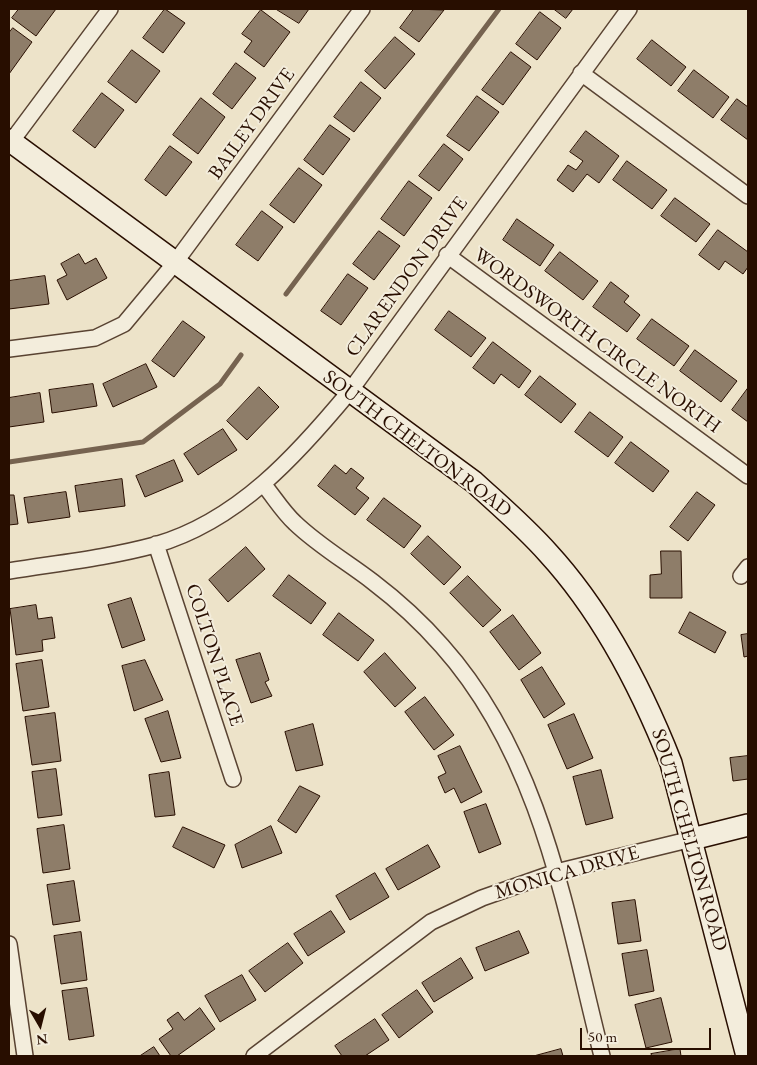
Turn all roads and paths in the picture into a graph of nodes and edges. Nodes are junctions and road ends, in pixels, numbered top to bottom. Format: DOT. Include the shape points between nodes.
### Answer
graph roads {
  1 [pos="110,9"];
  2 [pos="362,9"];
  3 [pos="629,9"];
  4 [pos="581,73"];
  5 [pos="10,141"];
  6 [pos="748,196"];
  7 [pos="447,255"];
  8 [pos="174,264"];
  9 [pos="9,349"];
  10 [pos="350,391"];
  11 [pos="748,476"];
  12 [pos="264,485"];
  13 [pos="156,544"];
  14 [pos="9,571"];
  15 [pos="233,779"];
  16 [pos="748,825"];
  17 [pos="692,839"];
  18 [pos="556,872"];
  19 [pos="9,944"];
  20 [pos="747,1051"];
  21 [pos="25,1056"];
  22 [pos="254,1056"];
  23 [pos="602,1056"];
  1 -- 5 [label="street"];
  2 -- 8 [label="street, BAILEY DRIVE"];
  3 -- 4 [label="street, CLARENDON DRIVE"];
  4 -- 6 [label="street"];
  4 -- 7 [label="street, CLARENDON DRIVE"];
  5 -- 8 [label="main road, SOUTH CHELTON ROAD"];
  7 -- 10 [label="street, CLARENDON DRIVE"];
  7 -- 11 [label="street, WORDSWORTH CIRCLE NORTH"];
  8 -- 9 [label="street, BAILEY DRIVE" via="124,324 111,332 95,338"];
  8 -- 10 [label="main road, SOUTH CHELTON ROAD"];
  10 -- 12 [label="street, CLARENDON DRIVE" via="312,437"];
  10 -- 17 [label="main road, SOUTH CHELTON ROAD" via="474,482 520,524 577,588 627,666 654,720 671,763"];
  12 -- 13 [label="street, CLARENDON DRIVE" via="208,521"];
  12 -- 18 [label="street" via="293,521 310,536 411,613 468,678 517,759"];
  13 -- 14 [label="street, CLARENDON DRIVE"];
  13 -- 15 [label="street, COLTON PLACE"];
  16 -- 17 [label="main road, MONICA DRIVE"];
  17 -- 18 [label="street, MONICA DRIVE"];
  17 -- 20 [label="main road, SOUTH CHELTON ROAD"];
  18 -- 22 [label="street, MONICA DRIVE" via="482,898 431,922"];
  18 -- 23 [label="street"];
  19 -- 21 [label="street"];
}
